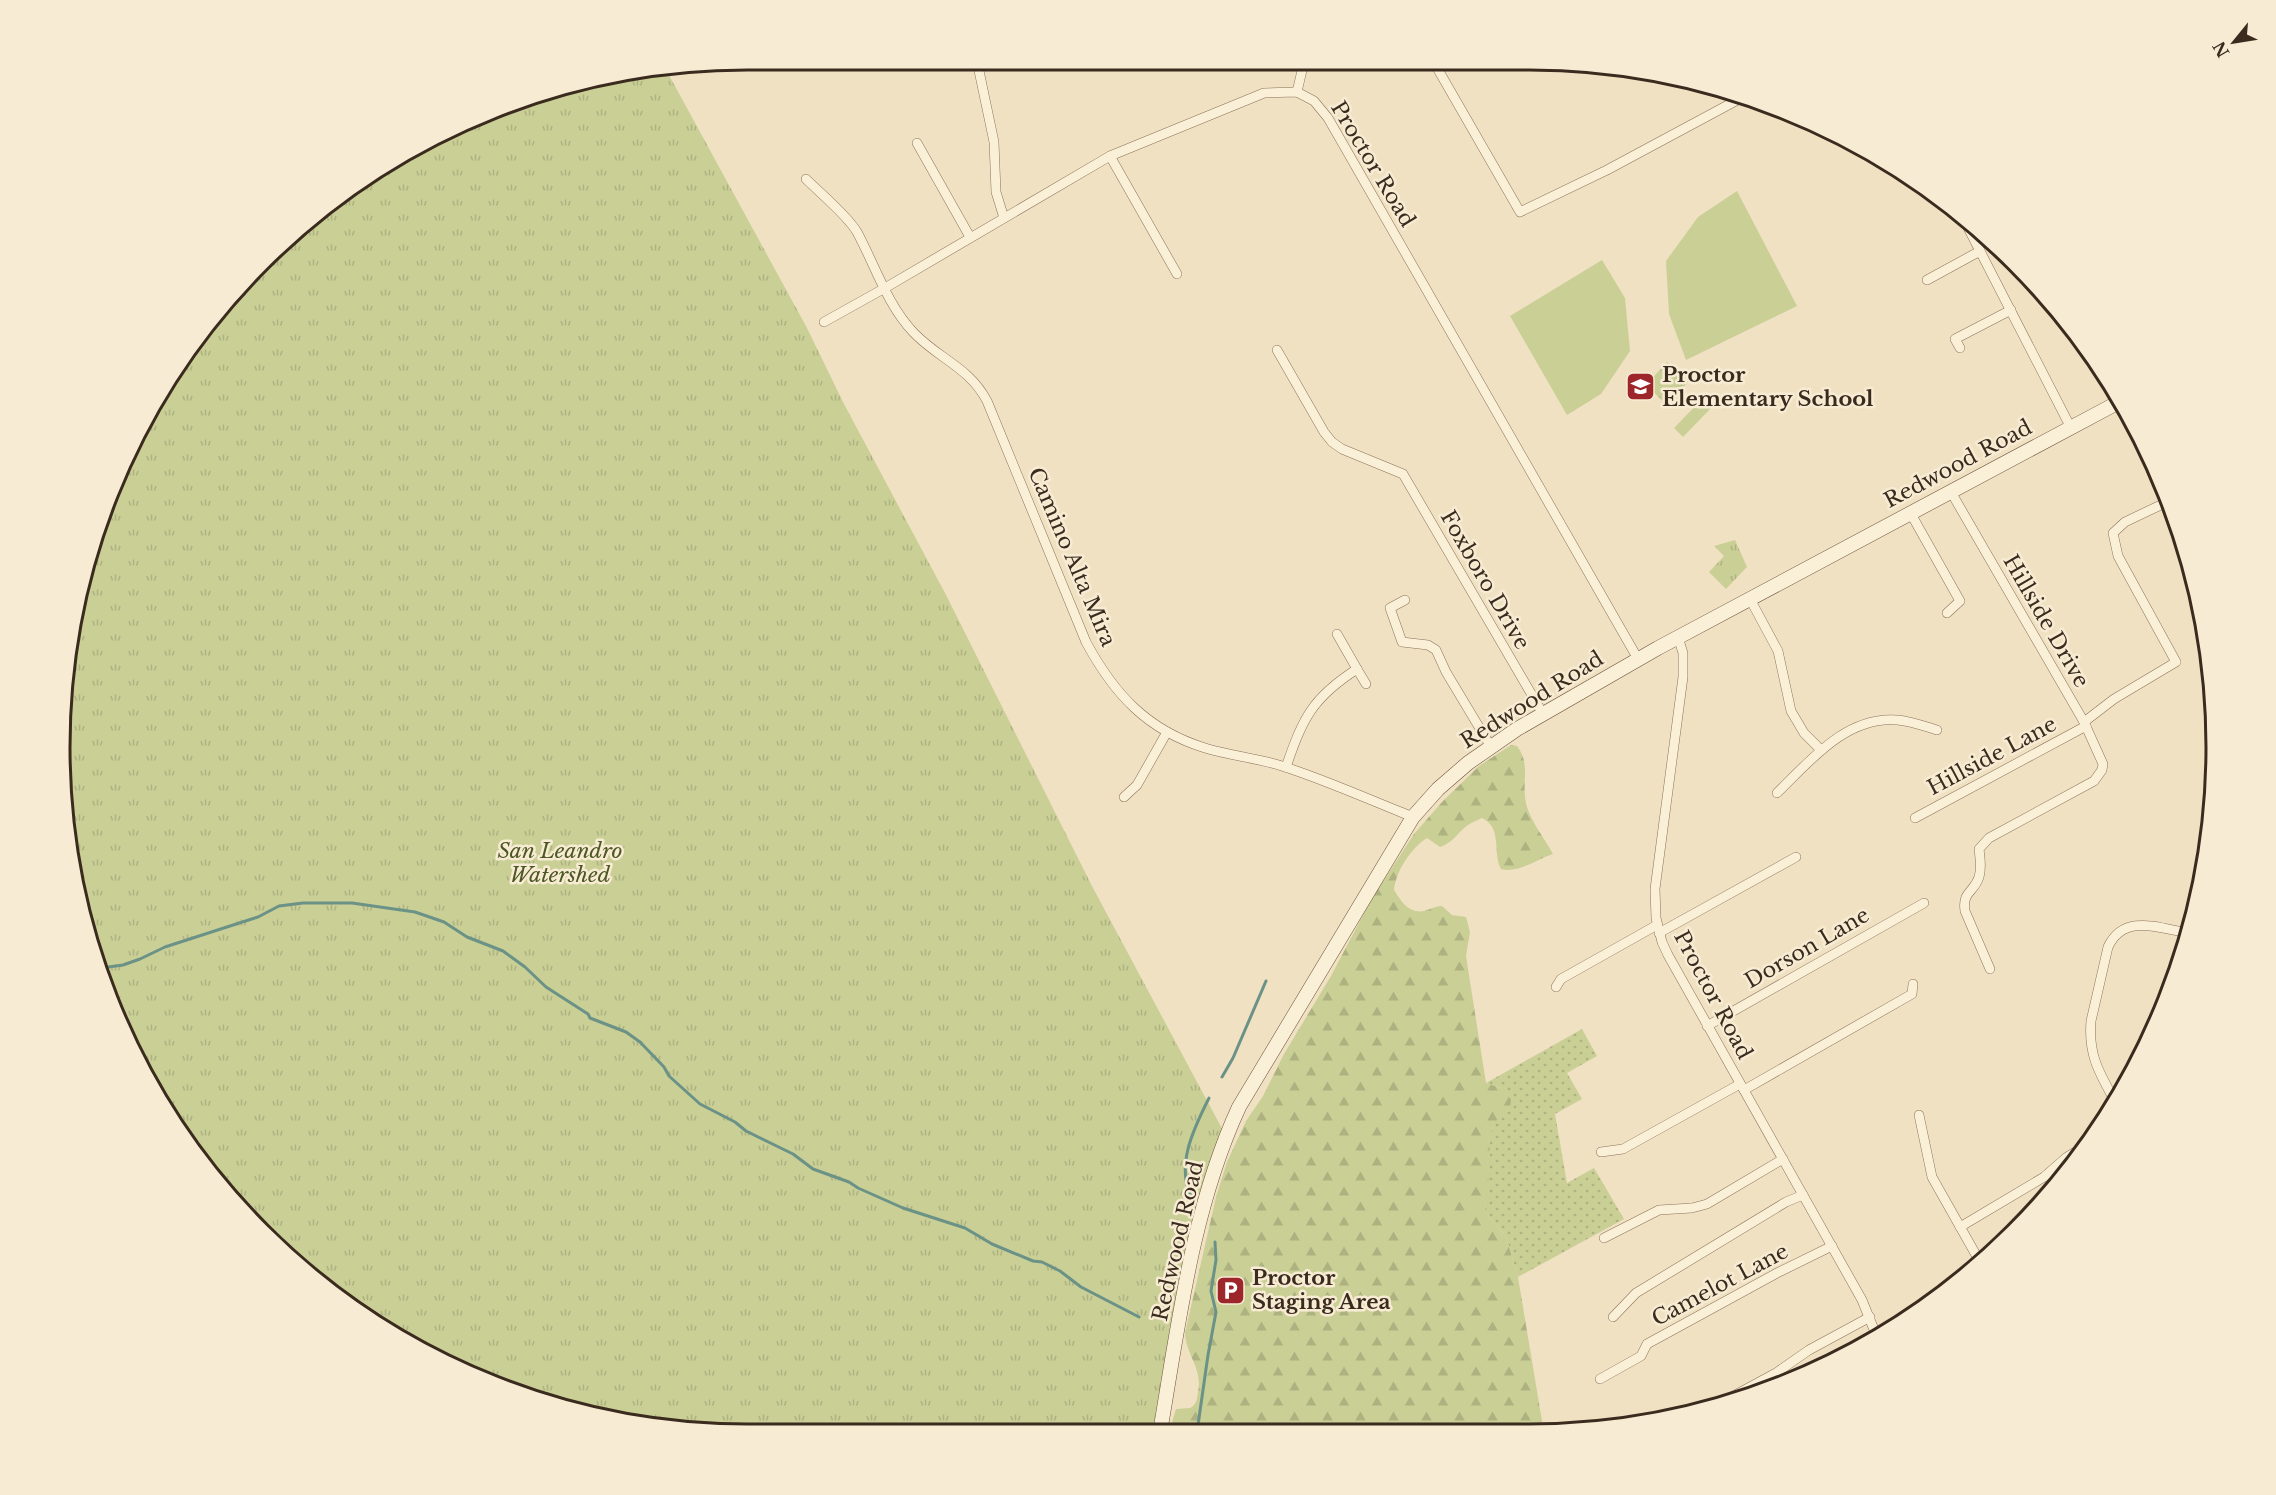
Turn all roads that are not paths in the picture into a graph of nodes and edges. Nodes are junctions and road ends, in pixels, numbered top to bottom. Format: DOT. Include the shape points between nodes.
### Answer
graph roads {
  1 [pos="979,70"];
  2 [pos="1302,70"];
  3 [pos="1438,70"];
  4 [pos="1297,92"];
  5 [pos="1733,102"];
  6 [pos="917,143"];
  7 [pos="1110,156"];
  8 [pos="806,179"];
  9 [pos="1004,218"];
  10 [pos="970,237"];
  11 [pos="1973,237"];
  12 [pos="1980,251"];
  13 [pos="1177,274"];
  14 [pos="1927,280"];
  15 [pos="885,288"];
  16 [pos="2011,310"];
  17 [pos="824,322"];
  18 [pos="1960,348"];
  19 [pos="1277,350"];
  20 [pos="2113,405"];
  21 [pos="2071,428"];
  22 [pos="1951,492"];
  23 [pos="2161,505"];
  24 [pos="1911,514"];
  25 [pos="1750,599"];
  26 [pos="1405,600"];
  27 [pos="1947,614"];
  28 [pos="1337,634"];
  29 [pos="1678,637"];
  30 [pos="1638,659"];
  31 [pos="1357,669"];
  32 [pos="1366,684"];
  33 [pos="1543,714"];
  34 [pos="2085,724"];
  35 [pos="1937,730"];
  36 [pos="1167,732"];
  37 [pos="1491,747"];
  38 [pos="1821,750"];
  39 [pos="1286,767"];
  40 [pos="1778,793"];
  41 [pos="1124,796"];
  42 [pos="1413,817"];
  43 [pos="1915,818"];
  44 [pos="1796,857"];
  45 [pos="1924,903"];
  46 [pos="1658,929"];
  47 [pos="2180,932"];
  48 [pos="1990,969"];
  49 [pos="1913,984"];
  50 [pos="1556,987"];
  51 [pos="1707,1026"];
  52 [pos="1742,1087"];
  53 [pos="2111,1093"];
  54 [pos="1919,1115"];
  55 [pos="1601,1152"];
  56 [pos="2069,1156"];
  57 [pos="1783,1159"];
  58 [pos="1803,1195"];
  59 [pos="1960,1227"];
  60 [pos="1604,1238"];
  61 [pos="1832,1246"];
  62 [pos="1976,1255"];
  63 [pos="1612,1317"];
  64 [pos="1870,1317"];
  65 [pos="1874,1330"];
  66 [pos="1600,1379"];
  67 [pos="1748,1388"];
  68 [pos="1161,1424"];
  1 -- 9 [label="street" via="994,142 996,192"];
  2 -- 4 [label="street"];
  3 -- 5 [label="street" via="1520,212"];
  4 -- 7 [label="street" via="1264,93"];
  4 -- 30 [label="street, Proctor Road" via="1314,101 1328,118"];
  6 -- 10 [label="street"];
  7 -- 9 [label="street"];
  7 -- 13 [label="street"];
  8 -- 15 [label="street, Camino Alta Mira" via="855,230"];
  9 -- 10 [label="street"];
  10 -- 15 [label="street"];
  11 -- 12 [label="street"];
  12 -- 14 [label="street"];
  12 -- 16 [label="street"];
  15 -- 17 [label="street"];
  15 -- 36 [label="street, Camino Alta Mira" via="914,333 979,386 1098,665 1130,705"];
  16 -- 18 [label="street" via="1956,339"];
  16 -- 21 [label="street"];
  19 -- 33 [label="street, Foxboro Drive" via="1332,442 1403,474"];
  20 -- 21 [label="main road, Redwood Road"];
  21 -- 22 [label="main road, Redwood Road"];
  22 -- 24 [label="main road, Redwood Road"];
  22 -- 34 [label="street, Hillside Drive"];
  23 -- 34 [label="street, Hillside Lane" via="2113,532 2118,556 2176,662 2114,699"];
  24 -- 25 [label="main road, Redwood Road"];
  24 -- 27 [label="street" via="1960,601"];
  25 -- 29 [label="main road, Redwood Road"];
  25 -- 38 [label="street" via="1778,651 1794,718"];
  26 -- 37 [label="street" via="1390,608 1400,639 1405,644 1428,645 1436,650"];
  28 -- 31 [label="street"];
  29 -- 30 [label="main road, Redwood Road"];
  29 -- 46 [label="street, Proctor Road" via="1683,677 1655,888"];
  30 -- 33 [label="main road, Redwood Road"];
  31 -- 32 [label="street"];
  31 -- 39 [label="street" via="1336,682 1314,704"];
  33 -- 37 [label="main road, Redwood Road"];
  34 -- 43 [label="street, Hillside Lane"];
  34 -- 48 [label="street, Hillside Drive" via="2101,757 2102,770 2094,781 1989,838 1979,849 1979,878 1963,902"];
  35 -- 38 [label="street" via="1899,720 1879,721 1848,731"];
  36 -- 39 [label="street, Camino Alta Mira" via="1206,748"];
  36 -- 41 [label="street" via="1137,785"];
  37 -- 42 [label="main road, Redwood Road" via="1453,776"];
  38 -- 40 [label="street"];
  39 -- 42 [label="street, Camino Alta Mira"];
  42 -- 68 [label="main road, Redwood Road" via="1239,1107 1226,1136 1203,1208"];
  44 -- 46 [label="street"];
  45 -- 51 [label="street, Dorson Lane"];
  46 -- 50 [label="street" via="1561,979"];
  46 -- 51 [label="street, Proctor Road"];
  47 -- 53 [label="street" via="2129,926 2113,936 2108,947 2090,1040 2093,1060"];
  49 -- 52 [label="street" via="1912,994"];
  51 -- 52 [label="street, Proctor Road"];
  52 -- 55 [label="street" via="1623,1149"];
  52 -- 57 [label="street, Proctor Road"];
  54 -- 59 [label="street" via="1932,1177"];
  56 -- 59 [label="street" via="2044,1177"];
  57 -- 58 [label="street, Proctor Road"];
  57 -- 60 [label="street" via="1707,1204 1659,1210"];
  58 -- 61 [label="street, Proctor Road"];
  58 -- 63 [label="street" via="1636,1293"];
  59 -- 62 [label="street"];
  61 -- 64 [label="street, Proctor Road"];
  61 -- 66 [label="street, Camelot Lane" via="1647,1344 1641,1356"];
  64 -- 65 [label="street, Proctor Road"];
  64 -- 67 [label="street"];
}
